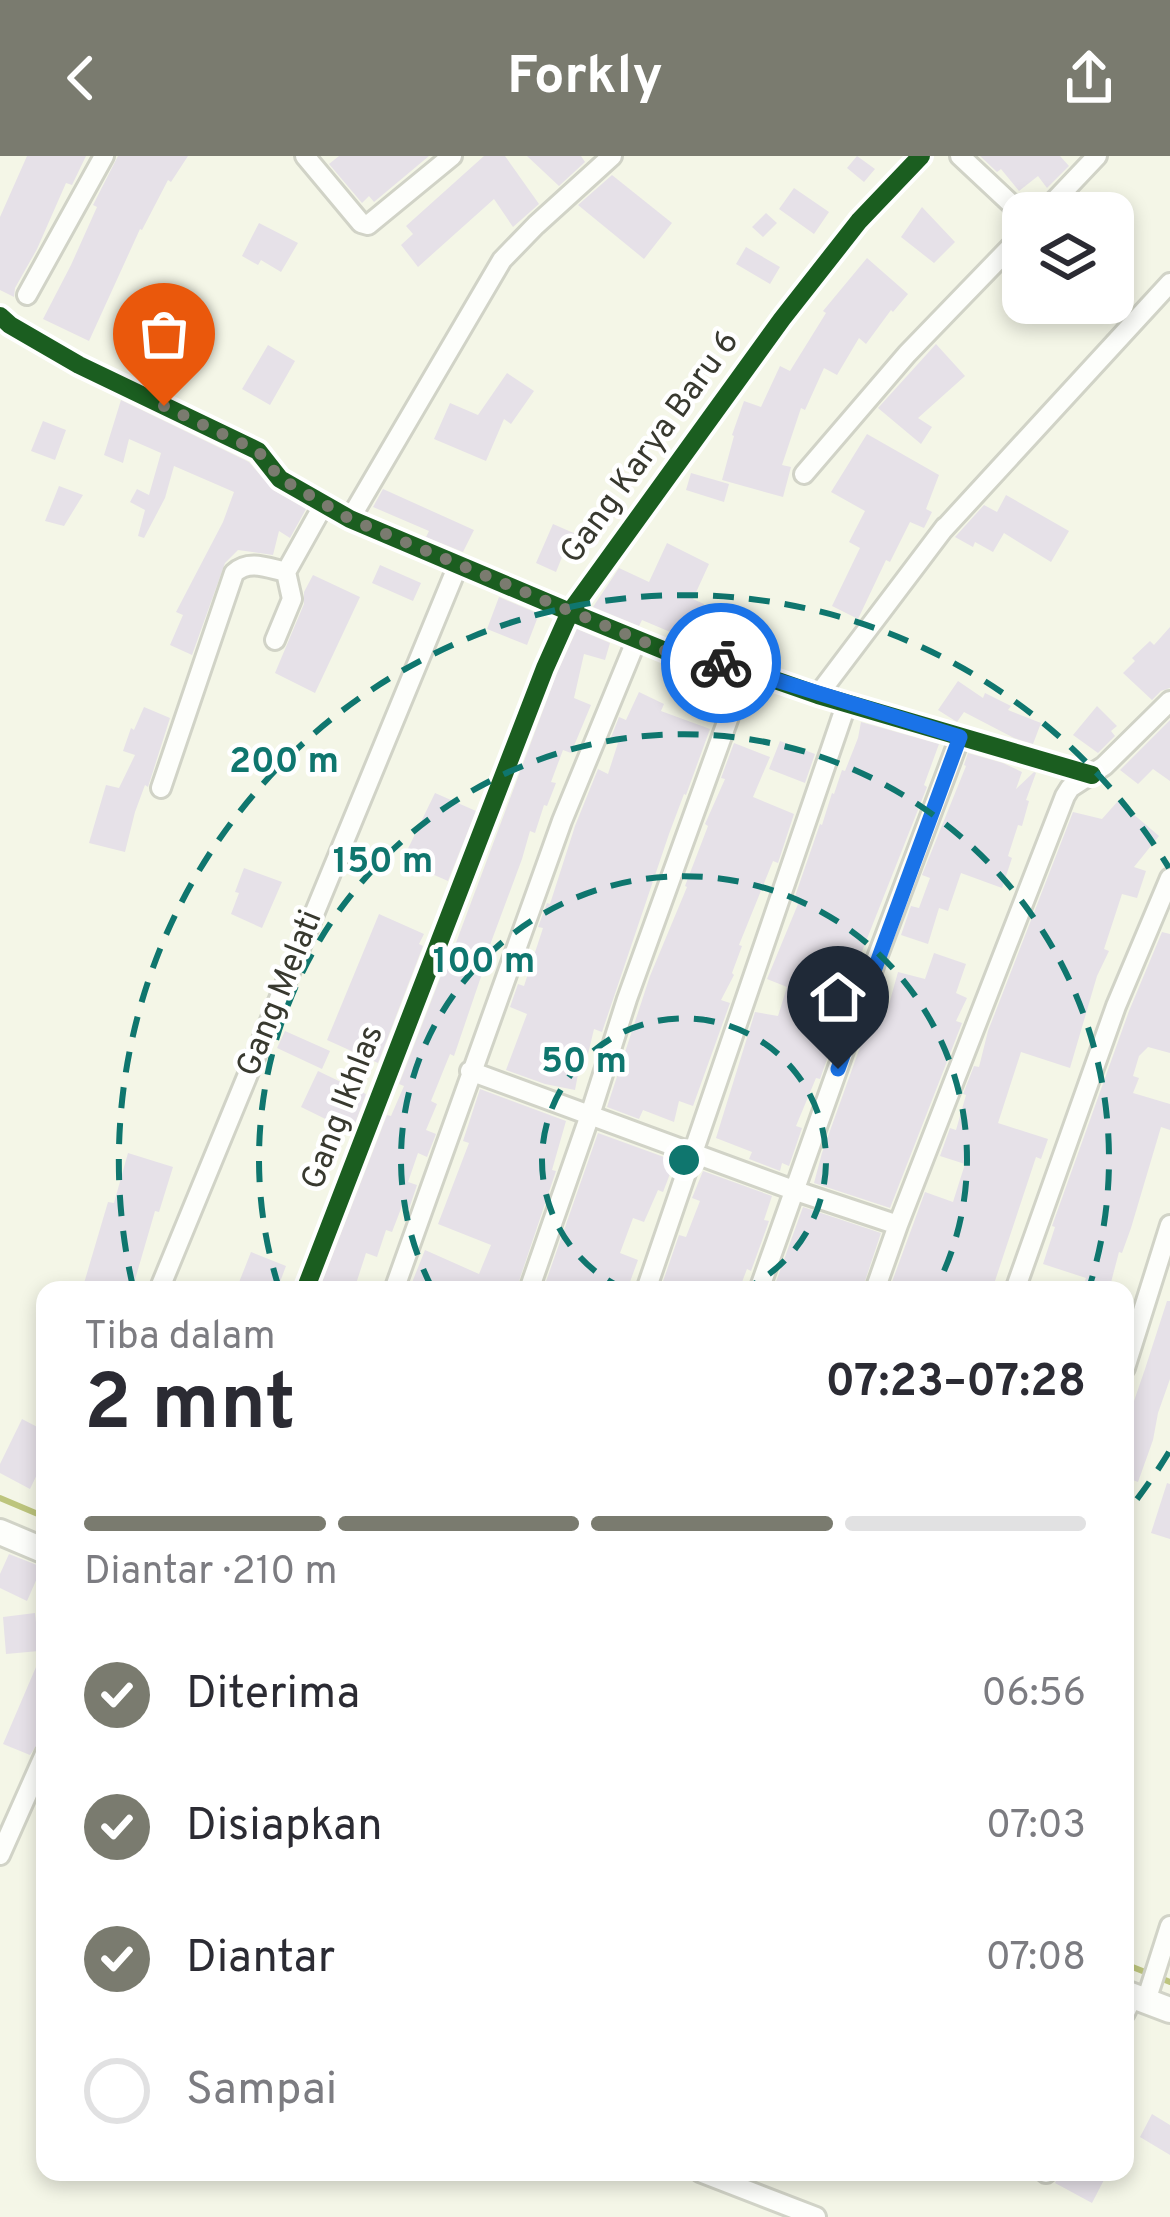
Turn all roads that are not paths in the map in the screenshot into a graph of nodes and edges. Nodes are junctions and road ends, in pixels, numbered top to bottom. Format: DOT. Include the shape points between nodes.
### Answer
graph roads {
  1 [pos="104,156"];
  2 [pos="304,156"];
  3 [pos="452,156"];
  4 [pos="612,156"];
  5 [pos="921,156"];
  6 [pos="960,156"];
  7 [pos="1097,156"];
  8 [pos="1063,192"];
  9 [pos="1002,195"];
  10 [pos="1002,256"];
  11 [pos="1170,283"];
  12 [pos="27,295"];
  13 [pos="0,316"];
  14 [pos="804,474"];
  15 [pos="324,504"];
  16 [pos="350,519"];
  17 [pos="458,565"];
  18 [pos="286,572"];
  19 [pos="570,612"];
  20 [pos="275,640"];
  21 [pos="634,646"];
  22 [pos="818,695"];
  23 [pos="1170,701"];
  24 [pos="730,714"];
  25 [pos="843,714"];
  26 [pos="960,737"];
  27 [pos="1092,775"];
  28 [pos="161,788"];
  29 [pos="1170,878"];
  30 [pos="470,1071"];
  31 [pos="590,1115"];
  32 [pos="693,1153"];
  33 [pos="796,1191"];
  34 [pos="898,1225"];
  35 [pos="1170,1225"];
  36 [pos="163,1281"];
  37 [pos="308,1281"];
  38 [pos="397,1281"];
  39 [pos="532,1281"];
  40 [pos="649,1281"];
  41 [pos="762,1281"];
  42 [pos="878,1281"];
  43 [pos="1018,1281"];
  44 [pos="1134,1339"];
  45 [pos="0,1532"];
  46 [pos="36,1547"];
  47 [pos="36,1774"];
  48 [pos="0,1856"];
  49 [pos="1167,1936"];
  50 [pos="1142,2000"];
  51 [pos="723,2181"];
  52 [pos="816,2217"];
  1 -- 12 [label="street"];
  2 -- 3 [label="street" via="368,225"];
  4 -- 16 [label="street" via="502,260"];
  5 -- 19 [label="street, Gang Karya Baru 6" via="782,319"];
  6 -- 9 [label="street"];
  7 -- 8 [label="street"];
  10 -- 14 [label="street"];
  11 -- 22 [label="street" via="944,529"];
  13 -- 15 [label="street, Gang Karya Baru 6" via="79,365 258,451 280,478"];
  15 -- 16 [label="street, Gang Karya Baru 6"];
  15 -- 18 [label="street"];
  16 -- 17 [label="street, Gang Karya Baru 6"];
  17 -- 19 [label="street, Gang Karya Baru 6"];
  17 -- 36 [label="street, Gang Melati"];
  18 -- 20 [label="street" via="292,599"];
  18 -- 28 [label="street" via="252,564 235,573"];
  19 -- 22 [label="street" via="673,654"];
  19 -- 37 [label="street, Gang Ikhlas"];
  21 -- 30 [label="street"];
  22 -- 26 [label="street"];
  23 -- 27 [label="street"];
  24 -- 31 [label="street"];
  25 -- 32 [label="street"];
  26 -- 27 [label="street"];
  26 -- 33 [label="street"];
  27 -- 34 [label="street" via="1065,796"];
  29 -- 43 [label="street"];
  30 -- 31 [label="street"];
  30 -- 38 [label="street"];
  31 -- 32 [label="street"];
  31 -- 39 [label="street"];
  32 -- 33 [label="street"];
  32 -- 40 [label="street"];
  33 -- 34 [label="street"];
  33 -- 41 [label="street"];
  34 -- 42 [label="street"];
  35 -- 44 [label="street"];
  45 -- 46 [label="street"];
  47 -- 48 [label="street"];
  49 -- 50 [label="street"];
  51 -- 52 [label="street"];
}
